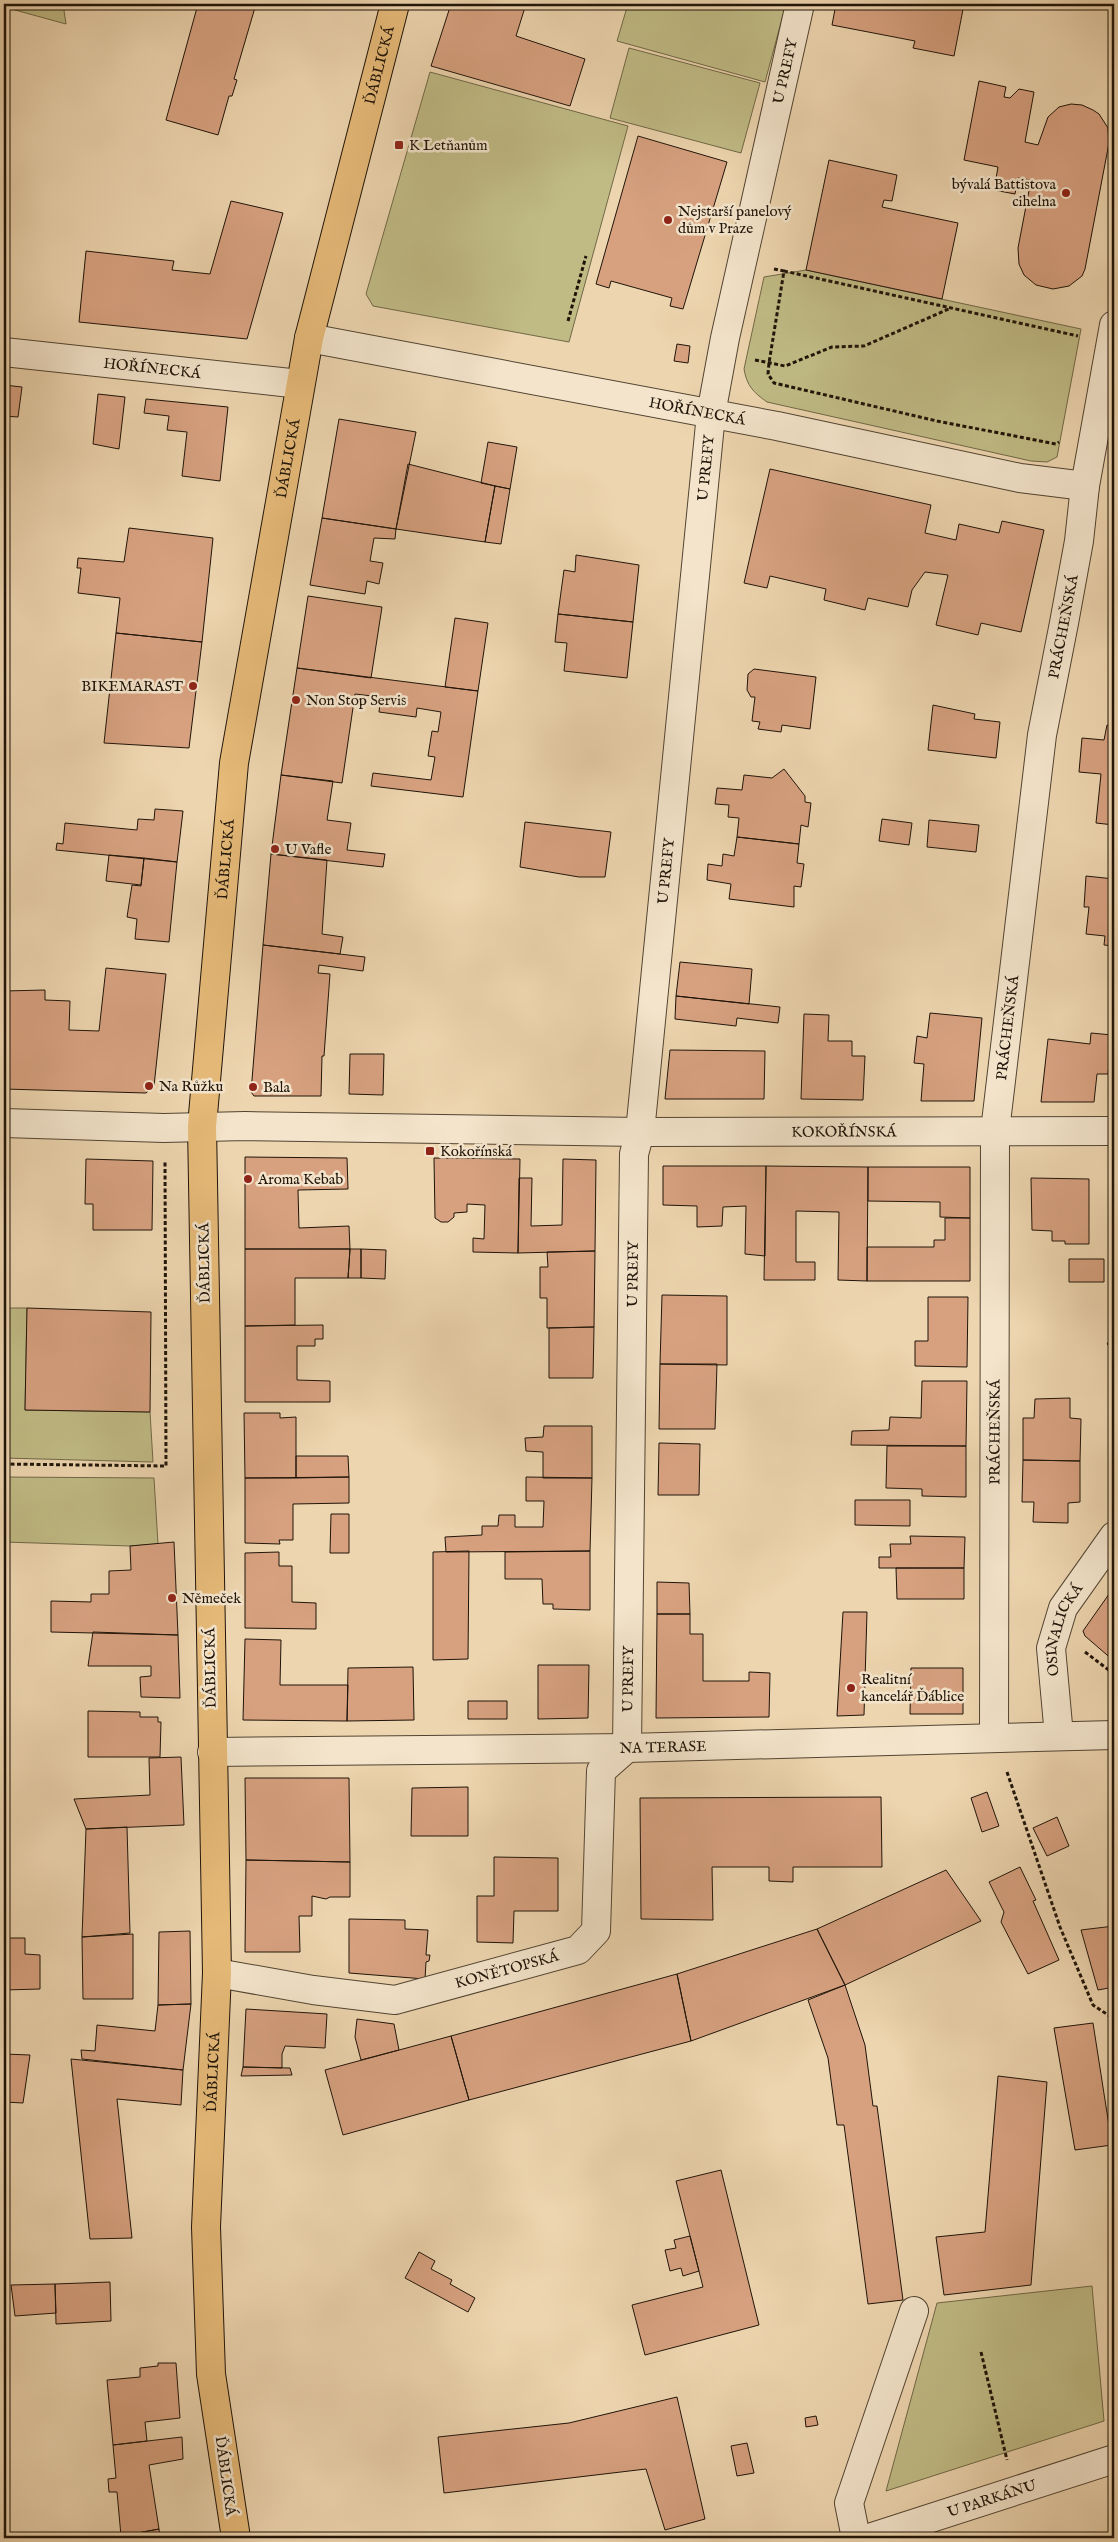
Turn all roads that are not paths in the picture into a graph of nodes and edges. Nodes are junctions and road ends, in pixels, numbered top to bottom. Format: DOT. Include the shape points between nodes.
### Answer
graph roads {
  1 [pos="395,4"];
  2 [pos="800,4"];
  3 [pos="1114,325"];
  4 [pos="309,338"];
  5 [pos="4,352"];
  6 [pos="1110,379"];
  7 [pos="300,384"];
  8 [pos="711,414"];
  9 [pos="1085,486"];
  10 [pos="4,1123"];
  11 [pos="202,1126"];
  12 [pos="996,1131"];
  13 [pos="1114,1131"];
  14 [pos="640,1132"];
  15 [pos="1114,1536"];
  16 [pos="1114,1735"];
  17 [pos="1059,1736"];
  18 [pos="994,1738"];
  19 [pos="626,1748"];
  20 [pos="212,1752"];
  21 [pos="217,1973"];
  22 [pos="914,2311"];
  23 [pos="1114,2459"];
  24 [pos="236,2538"];
  25 [pos="856,2538"];
  26 [pos="869,2538"];
  1 -- 4 [label="main road, ĎÁBLICKÁ"];
  2 -- 8 [label="street, U PREFY"];
  3 -- 6 [label="street, PRÁCHEŇSKÁ"];
  4 -- 7 [label="main road, ĎÁBLICKÁ"];
  4 -- 8 [label="street, HOŘÍNECKÁ"];
  5 -- 7 [label="street, HOŘÍNECKÁ"];
  6 -- 9 [label="street, PRÁCHEŇSKÁ"];
  7 -- 11 [label="main road, ĎÁBLICKÁ" via="234,763"];
  8 -- 9 [label="street, HOŘÍNECKÁ" via="1020,478"];
  8 -- 14 [label="street, U PREFY"];
  9 -- 12 [label="street, PRÁCHEŇSKÁ" via="1079,540 1042,736"];
  10 -- 11 [label="street, KOKOŘÍNSKÁ" via="164,1128"];
  11 -- 14 [label="street, KOKOŘÍNSKÁ"];
  11 -- 20 [label="main road, ĎÁBLICKÁ"];
  12 -- 13 [label="street, KOKOŘÍNSKÁ"];
  12 -- 14 [label="street, KOKOŘÍNSKÁ"];
  12 -- 18 [label="street, PRÁCHEŇSKÁ"];
  14 -- 19 [label="street, U PREFY" via="634,1154"];
  15 -- 17 [label="street, OSINALICKÁ" via="1063,1608 1051,1648"];
  16 -- 17 [label="street, NA TERASE"];
  17 -- 18 [label="street, NA TERASE"];
  18 -- 19 [label="street, NA TERASE"];
  19 -- 20 [label="street, NA TERASE"];
  19 -- 21 [label="street, KONĚTOPSKÁ" via="601,1772 596,1932 578,1950 394,2000"];
  20 -- 21 [label="main road, ĎÁBLICKÁ"];
  21 -- 24 [label="main road, ĎÁBLICKÁ" via="206,2227 211,2374"];
  22 -- 25 [label="street" via="849,2503"];
  23 -- 26 [label="street, U PARKÁNU"];
}
